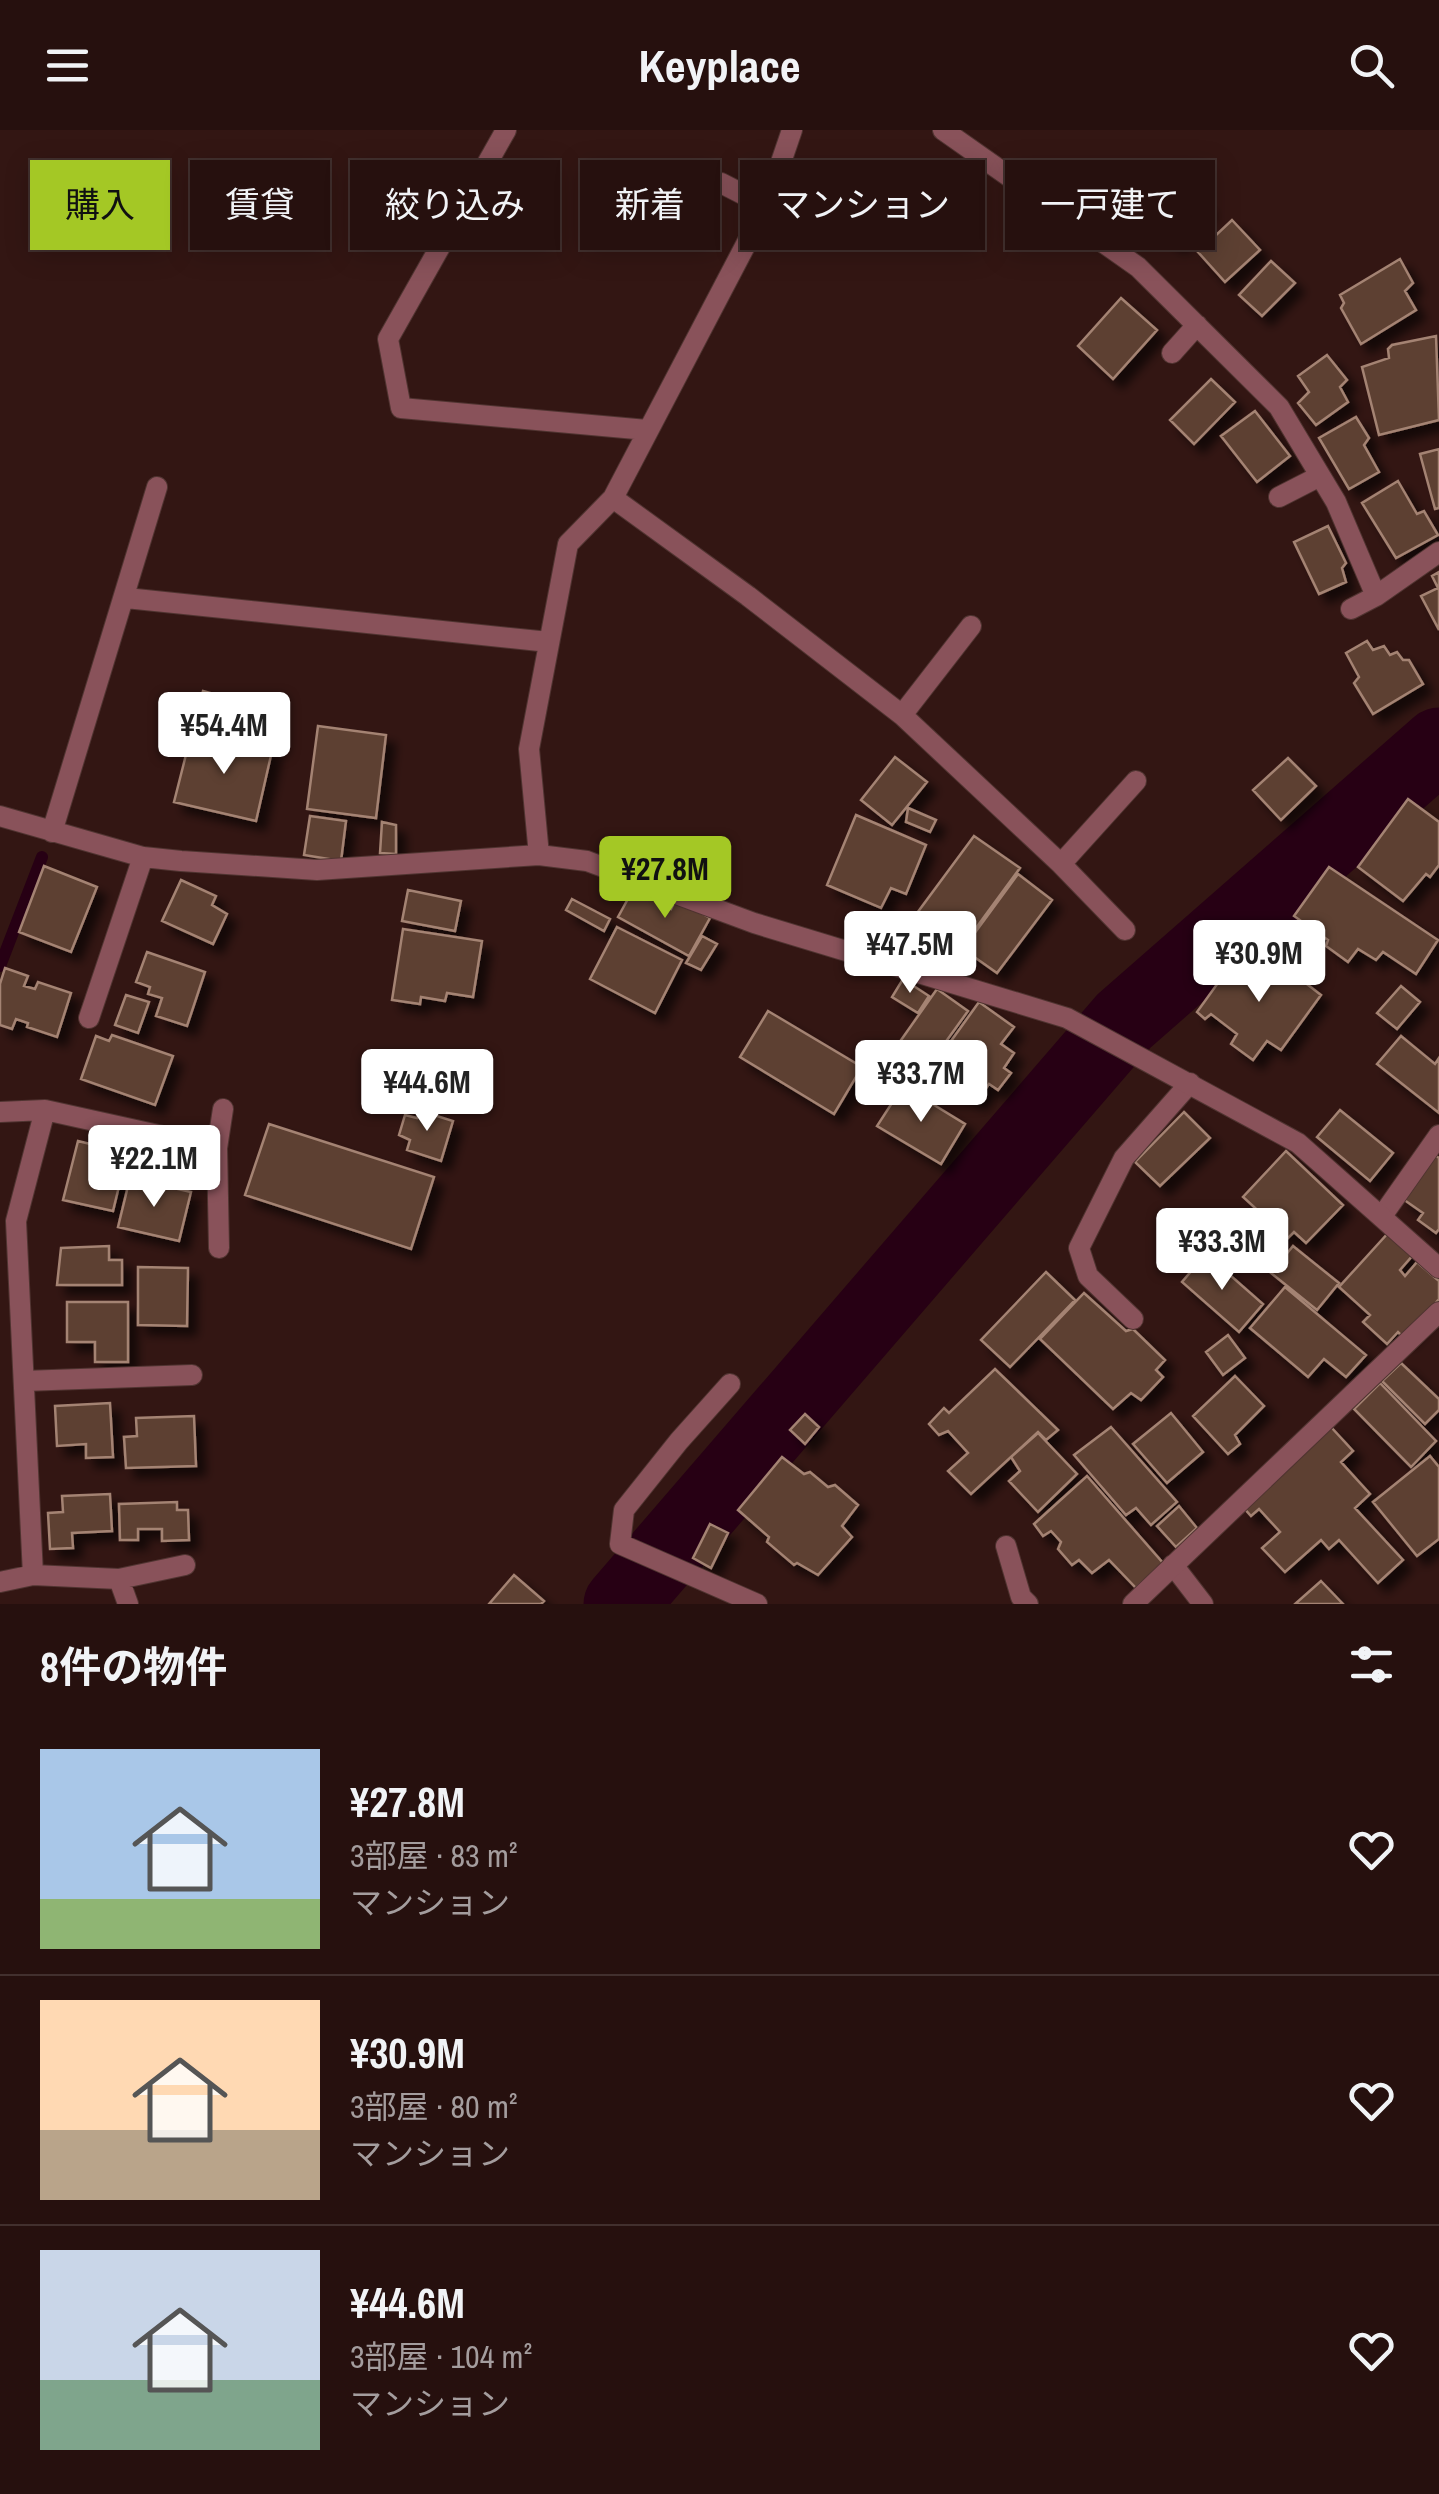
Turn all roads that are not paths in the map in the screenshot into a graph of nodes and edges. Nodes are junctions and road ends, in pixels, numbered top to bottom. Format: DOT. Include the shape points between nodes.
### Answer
graph roads {
  1 [pos="506,130"];
  2 [pos="792,130"];
  3 [pos="943,130"];
  4 [pos="782,160"];
  5 [pos="721,183"];
  6 [pos="740,193"];
  7 [pos="743,250"];
  8 [pos="1196,325"];
  9 [pos="1172,354"];
  10 [pos="647,430"];
  11 [pos="1320,476"];
  12 [pos="157,487"];
  13 [pos="1280,497"];
  14 [pos="613,498"];
  15 [pos="1439,552"];
  16 [pos="1376,596"];
  17 [pos="126,598"];
  18 [pos="1351,609"];
  19 [pos="971,626"];
  20 [pos="549,642"];
  21 [pos="902,715"];
  22 [pos="1136,781"];
  23 [pos="0,816"];
  24 [pos="52,832"];
  25 [pos="538,854"];
  26 [pos="143,857"];
  27 [pos="1062,864"];
  28 [pos="1125,930"];
  29 [pos="89,1018"];
  30 [pos="1190,1083"];
  31 [pos="223,1109"];
  32 [pos="45,1110"];
  33 [pos="0,1112"];
  34 [pos="1439,1135"];
  35 [pos="217,1148"];
  36 [pos="1382,1216"];
  37 [pos="219,1248"];
  38 [pos="1439,1268"];
  39 [pos="1439,1312"];
  40 [pos="1133,1319"];
  41 [pos="192,1374"];
  42 [pos="24,1381"];
  43 [pos="730,1384"];
  44 [pos="1006,1546"];
  45 [pos="185,1565"];
  46 [pos="1173,1566"];
  47 [pos="33,1575"];
  48 [pos="119,1580"];
  49 [pos="0,1582"];
  50 [pos="128,1604"];
  51 [pos="757,1604"];
  52 [pos="1028,1604"];
  53 [pos="1133,1604"];
  54 [pos="1203,1604"];
  1 -- 10 [label="street" via="388,339 401,408"];
  2 -- 4 [label="street"];
  3 -- 8 [label="street" via="1138,267"];
  5 -- 6 [label="street"];
  7 -- 10 [label="street"];
  8 -- 9 [label="street"];
  8 -- 11 [label="street" via="1279,407"];
  10 -- 14 [label="street"];
  11 -- 13 [label="street"];
  11 -- 16 [label="street"];
  12 -- 17 [label="street"];
  14 -- 20 [label="street" via="568,544"];
  14 -- 21 [label="street"];
  15 -- 16 [label="street"];
  16 -- 18 [label="street"];
  17 -- 20 [label="street"];
  17 -- 24 [label="street"];
  19 -- 21 [label="street"];
  20 -- 25 [label="street" via="529,749"];
  21 -- 27 [label="street"];
  22 -- 27 [label="street"];
  23 -- 24 [label="street"];
  24 -- 26 [label="street"];
  25 -- 26 [label="street" via="317,870"];
  25 -- 30 [label="street" via="588,861 754,923 1067,1018"];
  26 -- 29 [label="street"];
  27 -- 28 [label="street"];
  30 -- 36 [label="street" via="1298,1143"];
  30 -- 40 [label="street" via="1124,1158 1079,1248 1088,1276"];
  31 -- 35 [label="street"];
  32 -- 33 [label="street"];
  32 -- 35 [label="street"];
  32 -- 42 [label="street" via="16,1221"];
  34 -- 36 [label="street"];
  35 -- 37 [label="street"];
  36 -- 38 [label="street"];
  39 -- 46 [label="street"];
  41 -- 42 [label="street"];
  42 -- 47 [label="street"];
  43 -- 51 [label="street" via="624,1510 620,1544"];
  44 -- 52 [label="street"];
  45 -- 48 [label="street"];
  46 -- 53 [label="street"];
  46 -- 54 [label="street"];
  47 -- 48 [label="street"];
  47 -- 49 [label="street"];
  48 -- 50 [label="street"];
}
